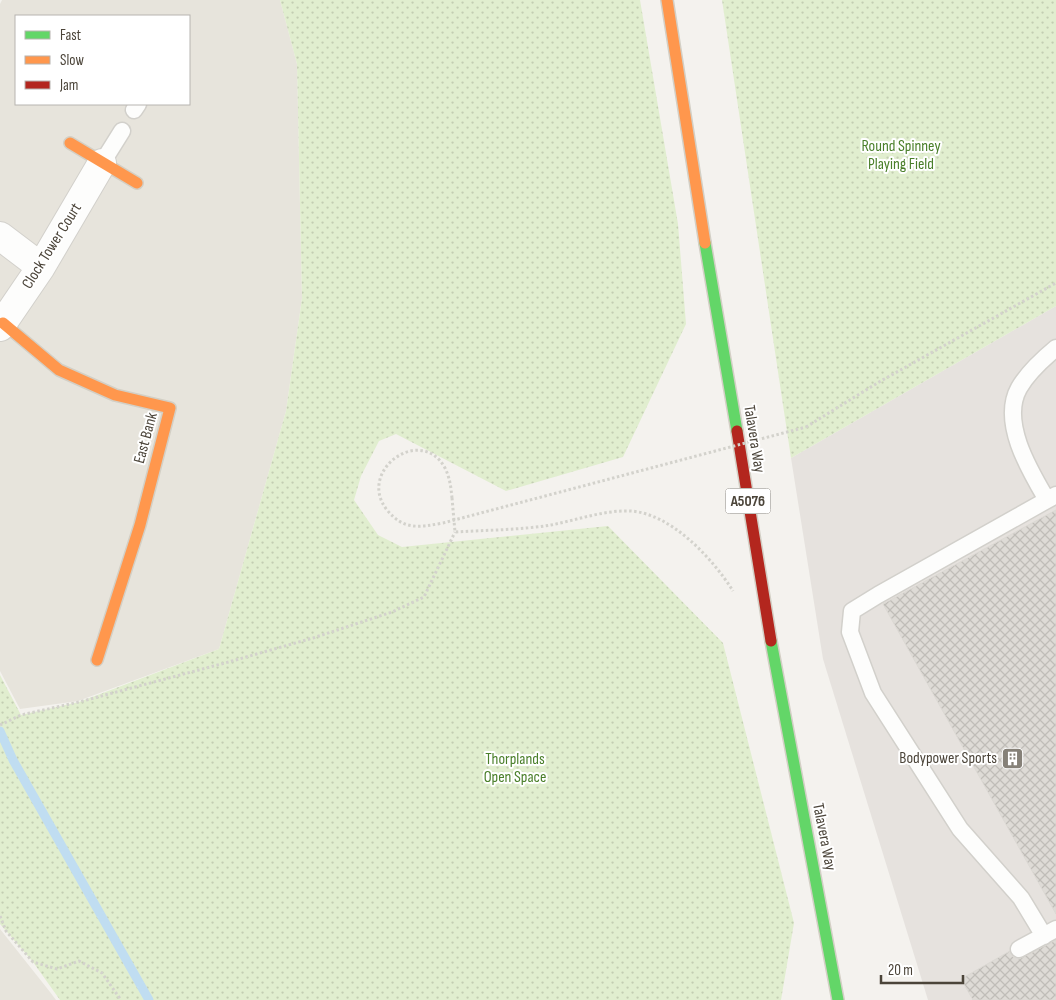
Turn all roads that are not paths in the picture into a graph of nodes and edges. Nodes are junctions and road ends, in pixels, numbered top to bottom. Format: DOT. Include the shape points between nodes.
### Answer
graph roads {
  1 [pos="667,0"];
  2 [pos="122,131"];
  3 [pos="70,142"];
  4 [pos="102,163"];
  5 [pos="137,183"];
  6 [pos="0,236"];
  7 [pos="41,267"];
  8 [pos="2,325"];
  9 [pos="1056,348"];
  10 [pos="1051,498"];
  11 [pos="97,660"];
  12 [pos="1050,933"];
  13 [pos="1019,949"];
  14 [pos="838,1000"];
  1 -- 14 [label="main road, Talavera Way / A5076" via="780,692"];
  2 -- 4 [label="lane"];
  3 -- 4 [label="main road"];
  4 -- 5 [label="main road"];
  4 -- 7 [label="street, Clock Tower Court"];
  6 -- 7 [label="street"];
  7 -- 8 [label="street, Clock Tower Court"];
  8 -- 11 [label="main road, East Bank" via="60,370 115,395 170,408 140,525"];
  9 -- 10 [label="lane" via="1019,388 1012,409 1018,446"];
  10 -- 12 [label="lane" via="852,611 850,632 874,692 960,829"];
  12 -- 13 [label="lane"];
}
